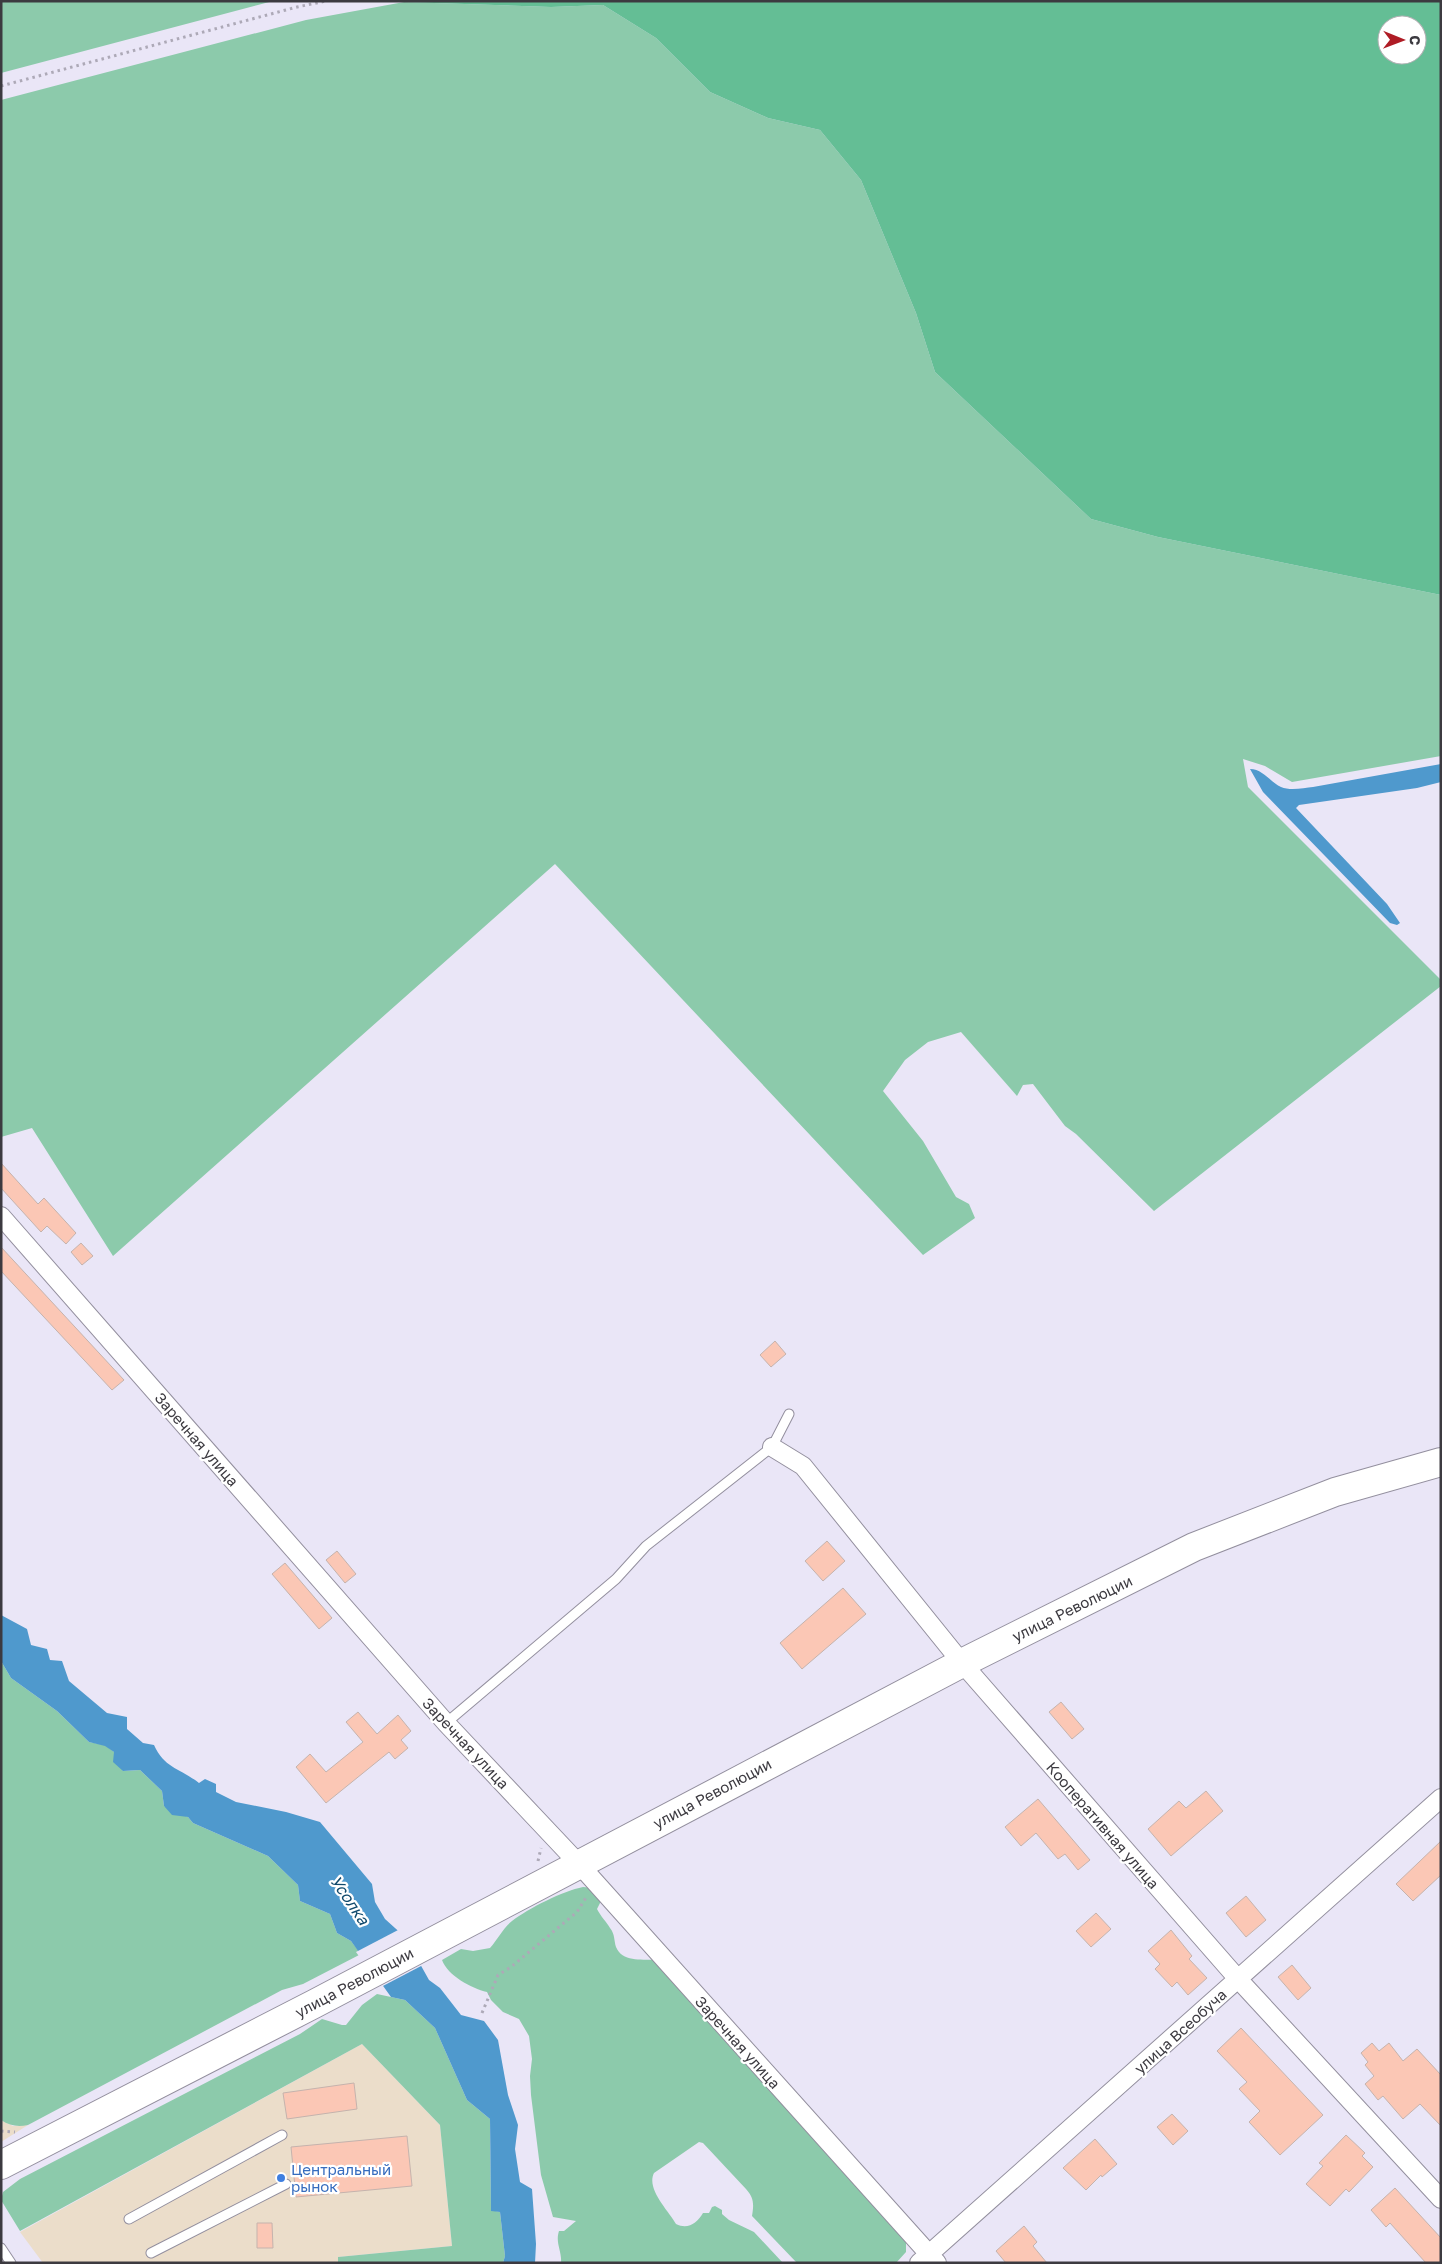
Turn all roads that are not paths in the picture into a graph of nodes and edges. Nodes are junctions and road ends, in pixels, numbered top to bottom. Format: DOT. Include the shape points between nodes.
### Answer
graph roads {
  1 [pos="1,1216"];
  2 [pos="789,1414"];
  3 [pos="772,1447"];
  4 [pos="1441,1462"];
  5 [pos="962,1663"];
  6 [pos="446,1722"];
  7 [pos="1441,1798"];
  8 [pos="586,1873"];
  9 [pos="1238,1979"];
  10 [pos="282,2135"];
  11 [pos="1,2164"];
  12 [pos="286,2184"];
  13 [pos="1441,2199"];
  14 [pos="129,2219"];
  15 [pos="1,2248"];
  16 [pos="151,2253"];
  17 [pos="928,2260"];
  18 [pos="11,2263"];
  1 -- 6 [label="street, Заречная улица"];
  2 -- 3 [label="lane"];
  3 -- 5 [label="street, Кооперативная улица" via="803,1466"];
  3 -- 6 [label="lane" via="646,1546 616,1579"];
  4 -- 5 [label="main road, улица Революции" via="1335,1492 1194,1548"];
  5 -- 8 [label="main road, улица Революции"];
  5 -- 9 [label="street, Кооперативная улица"];
  6 -- 8 [label="street, Заречная улица"];
  7 -- 9 [label="street, улица Всеобуча"];
  8 -- 11 [label="main road, улица Революции" via="472,1919"];
  8 -- 17 [label="street, Заречная улица"];
  9 -- 13 [label="street, Кооперативная улица"];
  9 -- 17 [label="street, улица Всеобуча"];
  10 -- 14 [label="lane"];
  12 -- 16 [label="lane"];
  15 -- 18 [label="lane"];
}
